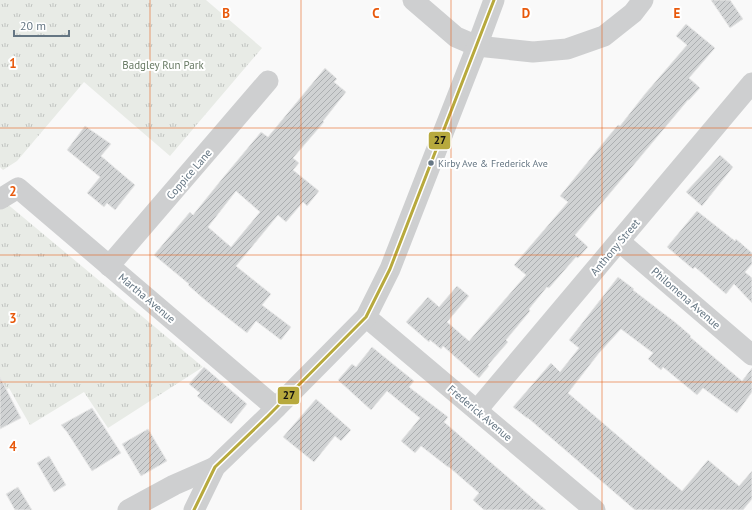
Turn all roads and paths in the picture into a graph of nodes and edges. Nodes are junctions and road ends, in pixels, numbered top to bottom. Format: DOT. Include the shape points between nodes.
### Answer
graph roads {
  1 [pos="413,0"];
  2 [pos="494,0"];
  3 [pos="643,0"];
  4 [pos="477,46"];
  5 [pos="268,81"];
  6 [pos="752,83"];
  7 [pos="0,198"];
  8 [pos="620,242"];
  9 [pos="110,266"];
  10 [pos="366,317"];
  11 [pos="752,355"];
  12 [pos="276,408"];
  13 [pos="477,410"];
  14 [pos="215,467"];
  15 [pos="128,510"];
  16 [pos="194,510"];
  17 [pos="595,510"];
  1 -- 4 [label="street" via="456,37"];
  2 -- 4 [label="street"];
  3 -- 4 [label="street" via="633,13 604,36 567,49 533,52"];
  4 -- 10 [label="street" via="390,269"];
  5 -- 9 [label="street, Coppice Lane"];
  6 -- 8 [label="street, Anthony Street"];
  7 -- 9 [label="street, Martha Avenue" via="18,188"];
  8 -- 11 [label="street, Philomena Avenue"];
  8 -- 13 [label="street, Anthony Street"];
  9 -- 12 [label="street, Martha Avenue"];
  10 -- 12 [label="street"];
  10 -- 13 [label="street, Frederick Avenue"];
  12 -- 14 [label="street"];
  13 -- 17 [label="street, Frederick Avenue"];
  14 -- 15 [label="street" via="174,485"];
  14 -- 16 [label="street"];
}
